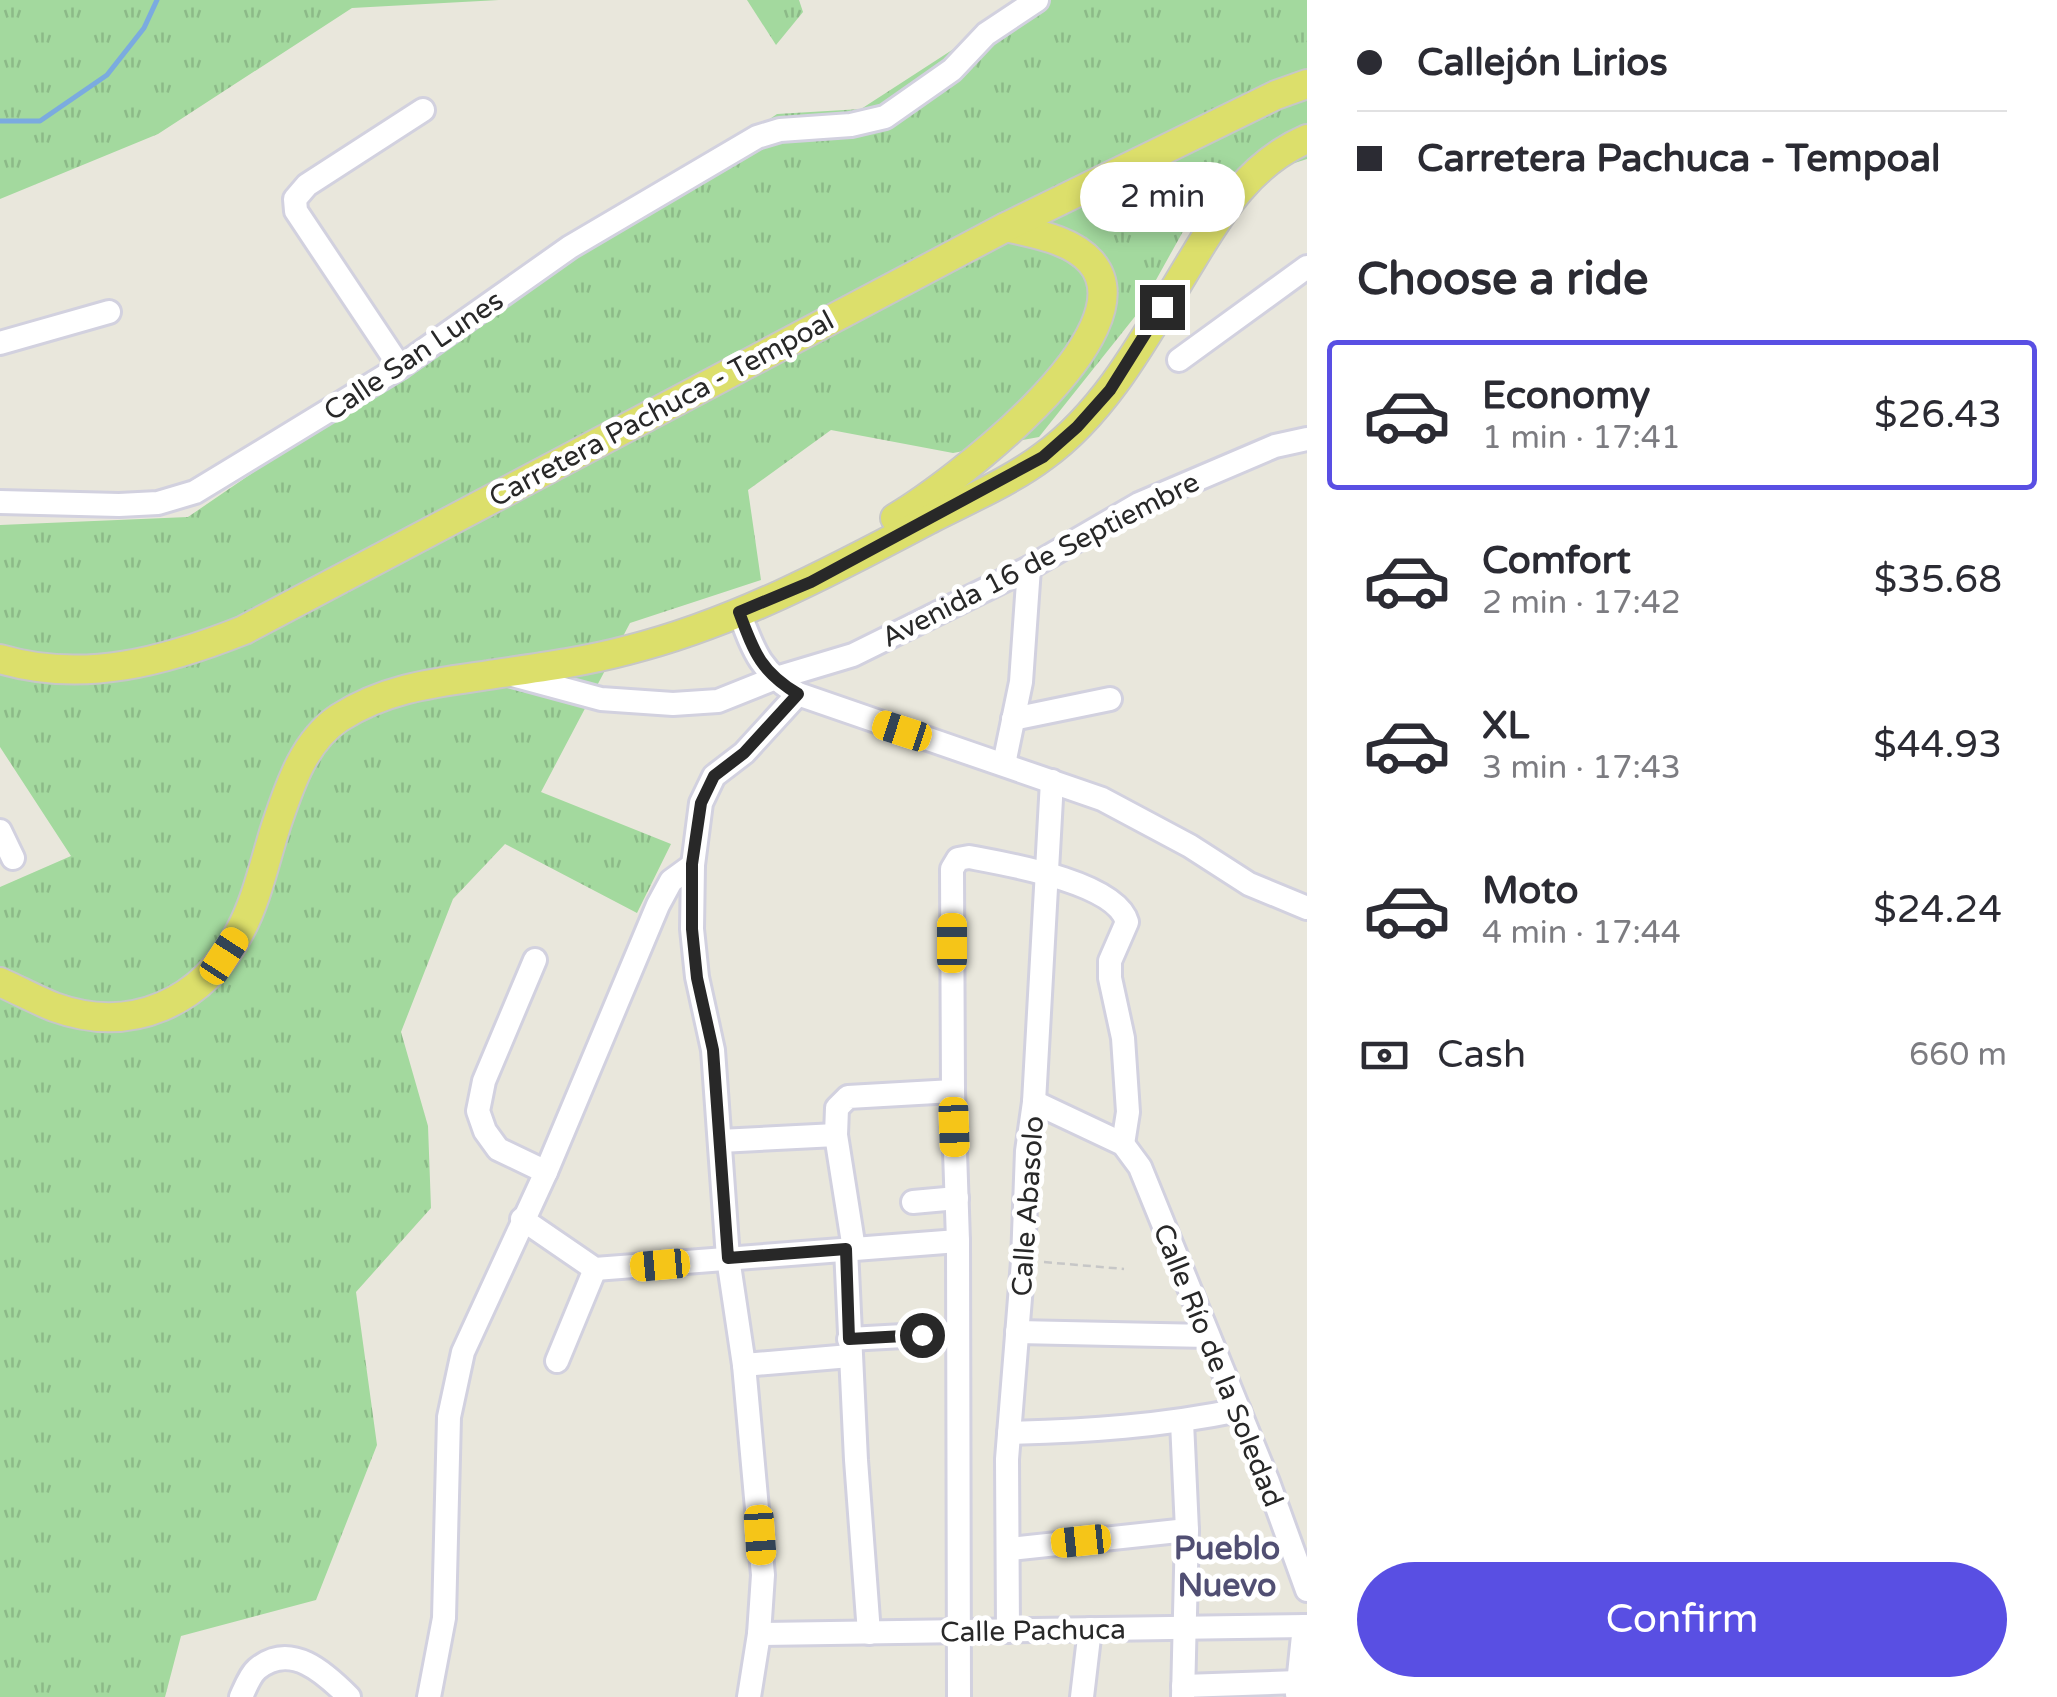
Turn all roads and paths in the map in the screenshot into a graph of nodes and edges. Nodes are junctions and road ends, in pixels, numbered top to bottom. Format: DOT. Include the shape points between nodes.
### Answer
graph roads {
  1 [pos="1037,0"];
  2 [pos="1307,84"];
  3 [pos="423,110"];
  4 [pos="1307,139"];
  5 [pos="1006,227"];
  6 [pos="1307,268"];
  7 [pos="109,312"];
  8 [pos="0,343"];
  9 [pos="1179,360"];
  10 [pos="400,368"];
  11 [pos="1307,439"];
  12 [pos="0,502"];
  13 [pos="1029,568"];
  14 [pos="811,582"];
  15 [pos="739,612"];
  16 [pos="0,659"];
  17 [pos="506,673"];
  18 [pos="773,679"];
  19 [pos="798,694"];
  20 [pos="1110,699"];
  21 [pos="1014,718"];
  22 [pos="1004,764"];
  23 [pos="1052,781"];
  24 [pos="0,831"];
  25 [pos="13,858"];
  26 [pos="692,864"];
  27 [pos="1046,871"];
  28 [pos="1307,908"];
  29 [pos="535,960"];
  30 [pos="0,982"];
  31 [pos="952,1091"];
  32 [pos="1034,1102"];
  33 [pos="836,1135"];
  34 [pos="720,1141"];
  35 [pos="1122,1144"];
  36 [pos="546,1172"];
  37 [pos="957,1198"];
  38 [pos="914,1202"];
  39 [pos="522,1219"];
  40 [pos="958,1241"];
  41 [pos="850,1249"];
  42 [pos="728,1258"];
  43 [pos="1023,1260"];
  44 [pos="1124,1268"];
  45 [pos="596,1269"];
  46 [pos="1017,1332"];
  47 [pos="958,1333"];
  48 [pos="1208,1336"];
  49 [pos="850,1348"];
  50 [pos="558,1361"];
  51 [pos="744,1365"];
  52 [pos="1239,1410"];
  53 [pos="1182,1422"];
  54 [pos="1009,1432"];
  55 [pos="1188,1530"];
  56 [pos="1010,1549"];
  57 [pos="1307,1590"];
  58 [pos="1306,1626"];
  59 [pos="1186,1628"];
  60 [pos="1090,1630"];
  61 [pos="1008,1631"];
  62 [pos="958,1632"];
  63 [pos="869,1633"];
  64 [pos="760,1634"];
  65 [pos="1298,1690"];
  66 [pos="1183,1692"];
  67 [pos="240,1697"];
  68 [pos="349,1697"];
  69 [pos="429,1697"];
  70 [pos="748,1697"];
  71 [pos="959,1697"];
  72 [pos="1082,1697"];
  1 -- 10 [label="street, Calle San Lunes" via="885,117 757,137 570,247"];
  2 -- 5 [label="main road, Carretera Pachuca - Tempoal"];
  3 -- 10 [label="street" via="307,184 296,199 296,211"];
  4 -- 14 [label="main road" via="1249,177 1218,213 1110,390 1077,427 1043,457"];
  5 -- 14 [label="main road" via="1050,238 1094,264 1102,282 1095,329 1050,392 986,452 924,501 846,548"];
  5 -- 16 [label="main road, Carretera Pachuca - Tempoal" via="244,630 177,656 114,668 49,668"];
  6 -- 9 [label="street"];
  7 -- 8 [label="street"];
  10 -- 12 [label="street, Calle San Lunes" via="195,492 119,505"];
  11 -- 13 [label="street, Avenida 16 de Septiembre" via="1139,504"];
  13 -- 18 [label="street, Avenida 16 de Septiembre" via="853,655"];
  13 -- 21 [label="street"];
  14 -- 15 [label="main road"];
  15 -- 17 [label="main road" via="629,650"];
  15 -- 18 [label="street" via="755,656"];
  17 -- 18 [label="street, Avenida 16 de Septiembre" via="601,699 673,704 718,701"];
  17 -- 30 [label="main road" via="410,686 335,721 308,750 290,787 241,930 201,984 173,1004 102,1018 56,1008"];
  18 -- 19 [label="street"];
  19 -- 22 [label="street"];
  19 -- 26 [label="street" via="714,776 701,803"];
  20 -- 21 [label="street"];
  21 -- 22 [label="street"];
  22 -- 23 [label="street"];
  23 -- 27 [label="street, Calle Abasolo"];
  23 -- 28 [label="street" via="1102,799 1248,884"];
  24 -- 25 [label="street"];
  26 -- 34 [label="street" via="692,929"];
  26 -- 36 [label="street" via="671,881 658,905"];
  27 -- 31 [label="street" via="969,857 952,869"];
  27 -- 32 [label="street, Calle Abasolo"];
  27 -- 35 [label="street" via="1117,904 1126,916 1110,961 1128,1112"];
  29 -- 36 [label="street" via="478,1110 498,1149"];
  31 -- 33 [label="street" via="848,1097 837,1108"];
  31 -- 37 [label="street"];
  32 -- 35 [label="street"];
  32 -- 43 [label="street, Calle Abasolo"];
  33 -- 34 [label="street"];
  33 -- 41 [label="street"];
  34 -- 42 [label="street"];
  35 -- 48 [label="street, Calle Río de la Soledad" via="1140,1167"];
  36 -- 39 [label="street"];
  37 -- 38 [label="street"];
  37 -- 40 [label="street"];
  39 -- 45 [label="street"];
  39 -- 69 [label="street" via="464,1352 448,1417 444,1618"];
  40 -- 41 [label="street"];
  40 -- 47 [label="street"];
  41 -- 42 [label="street"];
  41 -- 49 [label="street"];
  42 -- 45 [label="street"];
  42 -- 51 [label="street"];
  43 -- 44 [label="path"];
  43 -- 46 [label="street, Calle Abasolo"];
  45 -- 50 [label="street"];
  46 -- 48 [label="street"];
  46 -- 54 [label="street, Calle Abasolo"];
  47 -- 49 [label="street"];
  47 -- 62 [label="street"];
  48 -- 52 [label="street, Calle Río de la Soledad"];
  49 -- 51 [label="street"];
  49 -- 63 [label="street"];
  51 -- 64 [label="street" via="763,1574"];
  52 -- 53 [label="street"];
  52 -- 57 [label="street, Calle Río de la Soledad"];
  53 -- 54 [label="street"];
  53 -- 55 [label="street"];
  54 -- 56 [label="street, Calle Abasolo"];
  55 -- 56 [label="street"];
  55 -- 59 [label="street"];
  56 -- 61 [label="street, Calle Abasolo"];
  58 -- 59 [label="street, Calle Pachuca"];
  58 -- 65 [label="street"];
  59 -- 60 [label="street, Calle Pachuca"];
  59 -- 66 [label="street"];
  60 -- 61 [label="street, Calle Pachuca"];
  60 -- 72 [label="street"];
  61 -- 62 [label="street, Calle Pachuca"];
  62 -- 63 [label="street, Calle Pachuca"];
  62 -- 71 [label="street"];
  63 -- 64 [label="street, Calle Pachuca"];
  64 -- 70 [label="street"];
  65 -- 66 [label="street"];
  67 -- 68 [label="street" via="255,1670 299,1658"];
}
